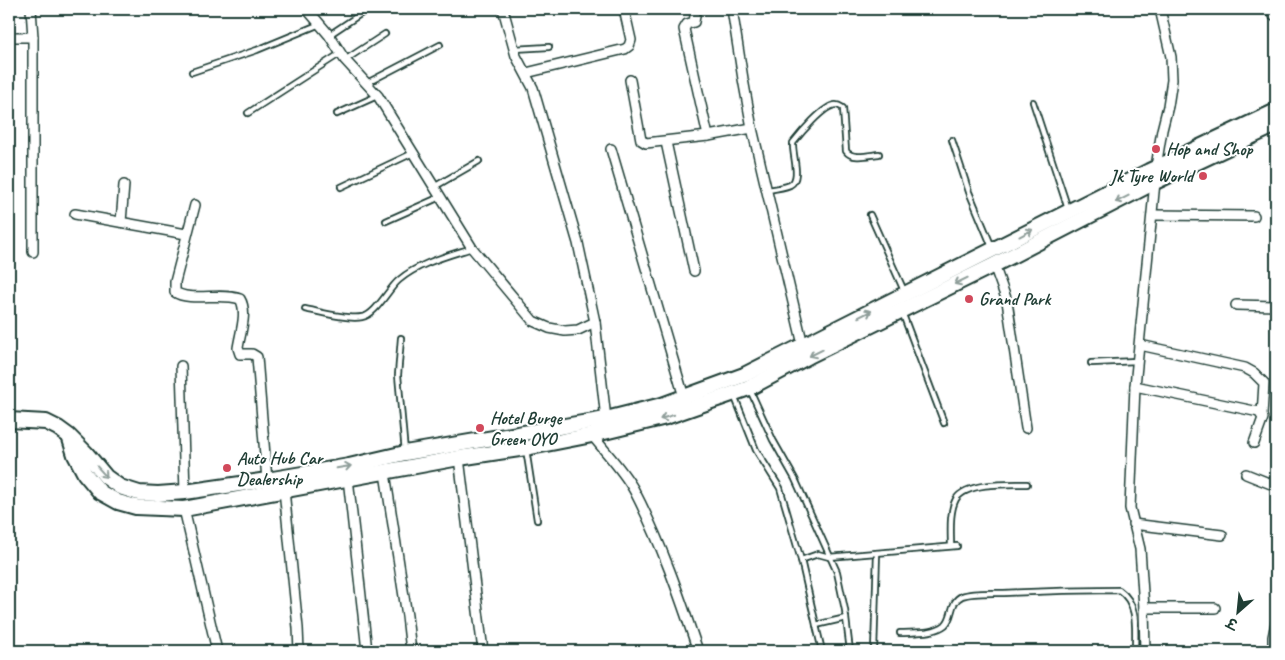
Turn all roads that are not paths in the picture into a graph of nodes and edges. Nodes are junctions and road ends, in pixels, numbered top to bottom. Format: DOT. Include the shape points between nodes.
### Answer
graph roads {
  1 [pos="30,9"];
  2 [pos="307,9"];
  3 [pos="368,9"];
  4 [pos="502,9"];
  5 [pos="624,9"];
  6 [pos="694,9"];
  7 [pos="732,9"];
  8 [pos="1160,9"];
  9 [pos="320,24"];
  10 [pos="385,34"];
  11 [pos="329,35"];
  12 [pos="9,37"];
  13 [pos="33,37"];
  14 [pos="440,45"];
  15 [pos="549,46"];
  16 [pos="514,49"];
  17 [pos="343,57"];
  18 [pos="192,72"];
  19 [pos="526,73"];
  20 [pos="630,80"];
  21 [pos="368,83"];
  22 [pos="378,96"];
  23 [pos="1034,102"];
  24 [pos="1276,111"];
  25 [pos="248,113"];
  26 [pos="337,114"];
  27 [pos="1276,125"];
  28 [pos="752,128"];
  29 [pos="708,136"];
  30 [pos="952,140"];
  31 [pos="666,142"];
  32 [pos="611,150"];
  33 [pos="413,153"];
  34 [pos="880,154"];
  35 [pos="480,162"];
  36 [pos="1156,167"];
  37 [pos="1155,182"];
  38 [pos="124,185"];
  39 [pos="341,186"];
  40 [pos="434,187"];
  41 [pos="767,190"];
  42 [pos="440,197"];
  43 [pos="195,204"];
  44 [pos="1069,211"];
  45 [pos="75,214"];
  46 [pos="870,215"];
  47 [pos="1153,215"];
  48 [pos="1254,216"];
  49 [pos="386,221"];
  50 [pos="120,222"];
  51 [pos="186,234"];
  52 [pos="472,248"];
  53 [pos="994,250"];
  54 [pos="34,252"];
  55 [pos="994,265"];
  56 [pos="694,271"];
  57 [pos="905,294"];
  58 [pos="1236,306"];
  59 [pos="1276,306"];
  60 [pos="305,309"];
  61 [pos="901,310"];
  62 [pos="595,322"];
  63 [pos="401,338"];
  64 [pos="803,345"];
  65 [pos="1140,345"];
  66 [pos="1137,361"];
  67 [pos="1091,363"];
  68 [pos="181,366"];
  69 [pos="746,381"];
  70 [pos="1135,386"];
  71 [pos="732,388"];
  72 [pos="684,397"];
  73 [pos="1262,415"];
  74 [pos="606,419"];
  75 [pos="9,420"];
  76 [pos="944,423"];
  77 [pos="1026,428"];
  78 [pos="592,435"];
  79 [pos="69,436"];
  80 [pos="1254,443"];
  81 [pos="526,448"];
  82 [pos="405,453"];
  83 [pos="459,458"];
  84 [pos="385,472"];
  85 [pos="1246,474"];
  86 [pos="348,478"];
  87 [pos="267,480"];
  88 [pos="1028,484"];
  89 [pos="1276,486"];
  90 [pos="284,490"];
  91 [pos="185,492"];
  92 [pos="184,509"];
  93 [pos="537,520"];
  94 [pos="1132,524"];
  95 [pos="1222,535"];
  96 [pos="951,546"];
  97 [pos="957,546"];
  98 [pos="877,553"];
  99 [pos="829,557"];
  100 [pos="801,560"];
  101 [pos="1144,608"];
  102 [pos="1214,608"];
  103 [pos="846,618"];
  104 [pos="1276,623"];
  105 [pos="816,625"];
  106 [pos="900,633"];
  107 [pos="217,651"];
  108 [pos="299,651"];
  109 [pos="367,651"];
  110 [pos="411,651"];
  111 [pos="483,651"];
  112 [pos="698,651"];
  113 [pos="822,651"];
  114 [pos="850,651"];
  115 [pos="874,651"];
  116 [pos="1135,651"];
  117 [pos="1145,651"];
  118 [pos="1273,651"];
  1 -- 13 [label="street"];
  2 -- 9 [label="street"];
  3 -- 11 [label="lane"];
  4 -- 16 [label="street"];
  5 -- 19 [label="street" via="631,40 626,48"];
  6 -- 29 [label="street" via="696,20 684,29"];
  7 -- 28 [label="street"];
  8 -- 36 [label="street" via="1172,57 1172,80"];
  9 -- 11 [label="street"];
  9 -- 18 [label="lane"];
  10 -- 17 [label="lane"];
  11 -- 17 [label="street"];
  12 -- 13 [label="street"];
  13 -- 54 [label="street"];
  14 -- 21 [label="lane"];
  15 -- 16 [label="lane"];
  16 -- 19 [label="street"];
  17 -- 21 [label="street"];
  17 -- 25 [label="lane"];
  19 -- 62 [label="street" via="578,243"];
  20 -- 31 [label="street" via="641,140 646,144"];
  21 -- 22 [label="street"];
  22 -- 26 [label="lane"];
  22 -- 33 [label="street"];
  23 -- 44 [label="lane"];
  24 -- 36 [label="street"];
  27 -- 37 [label="street"];
  28 -- 29 [label="street"];
  28 -- 41 [label="street"];
  29 -- 31 [label="street"];
  30 -- 53 [label="lane" via="969,192"];
  31 -- 56 [label="street"];
  32 -- 72 [label="street"];
  33 -- 39 [label="lane"];
  33 -- 40 [label="street"];
  34 -- 41 [label="lane" via="848,155 843,108 834,105 792,143 795,182"];
  35 -- 40 [label="lane"];
  36 -- 44 [label="street"];
  37 -- 47 [label="street"];
  37 -- 55 [label="street, one-way"];
  38 -- 50 [label="street"];
  40 -- 42 [label="street"];
  41 -- 64 [label="street"];
  42 -- 49 [label="lane"];
  42 -- 52 [label="street"];
  43 -- 51 [label="street"];
  53 -- 44 [label="street, one-way"];
  45 -- 50 [label="street"];
  46 -- 57 [label="lane"];
  47 -- 48 [label="street"];
  47 -- 65 [label="street"];
  50 -- 51 [label="street"];
  51 -- 87 [label="street" via="175,292 183,296 228,296 240,299 242,303 238,348 240,354 257,357"];
  52 -- 60 [label="lane" via="439,258 407,274 375,309 363,317"];
  52 -- 62 [label="street" via="534,321 549,328 565,330 578,330"];
  53 -- 57 [label="street"];
  55 -- 61 [label="street, one-way"];
  55 -- 77 [label="street" via="1007,301"];
  64 -- 57 [label="street, one-way"];
  58 -- 59 [label="street"];
  61 -- 69 [label="street, one-way" via="809,356"];
  61 -- 76 [label="lane"];
  62 -- 74 [label="street"];
  63 -- 82 [label="lane" via="398,375"];
  64 -- 69 [label="street"];
  65 -- 66 [label="street"];
  65 -- 73 [label="street" via="1245,368 1254,373 1264,384"];
  66 -- 67 [label="lane"];
  66 -- 70 [label="street"];
  68 -- 91 [label="street"];
  69 -- 71 [label="street"];
  69 -- 99 [label="lane" via="773,440 795,478"];
  70 -- 73 [label="street"];
  70 -- 94 [label="street"];
  71 -- 72 [label="street"];
  71 -- 78 [label="street, one-way" via="666,417"];
  71 -- 100 [label="lane" via="756,450 780,488"];
  72 -- 74 [label="street"];
  73 -- 80 [label="street"];
  74 -- 82 [label="street"];
  75 -- 79 [label="street" via="46,422"];
  78 -- 81 [label="street"];
  78 -- 112 [label="street" via="634,490 671,572"];
  79 -- 91 [label="street, one-way" via="106,477 120,487 139,493"];
  79 -- 92 [label="street" via="85,474 100,492 136,507"];
  81 -- 83 [label="street"];
  81 -- 93 [label="lane"];
  87 -- 82 [label="street, one-way"];
  83 -- 84 [label="street"];
  83 -- 111 [label="street"];
  84 -- 86 [label="street"];
  84 -- 110 [label="street"];
  85 -- 89 [label="street"];
  86 -- 90 [label="street"];
  86 -- 109 [label="street"];
  87 -- 91 [label="street"];
  88 -- 96 [label="lane" via="973,488 963,492 952,512"];
  90 -- 92 [label="street"];
  90 -- 108 [label="street"];
  92 -- 107 [label="street"];
  94 -- 95 [label="street"];
  94 -- 101 [label="street" via="1140,549"];
  96 -- 97 [label="lane"];
  96 -- 98 [label="lane"];
  98 -- 99 [label="lane"];
  98 -- 115 [label="lane"];
  99 -- 100 [label="lane" via="818,554"];
  99 -- 103 [label="lane" via="837,572"];
  100 -- 105 [label="lane"];
  101 -- 102 [label="street"];
  101 -- 117 [label="street"];
  103 -- 105 [label="lane"];
  103 -- 114 [label="lane"];
  104 -- 118 [label="street"];
  105 -- 113 [label="lane"];
  106 -- 116 [label="lane" via="944,626 953,604 962,596 1118,590 1130,601 1134,614"];
}
